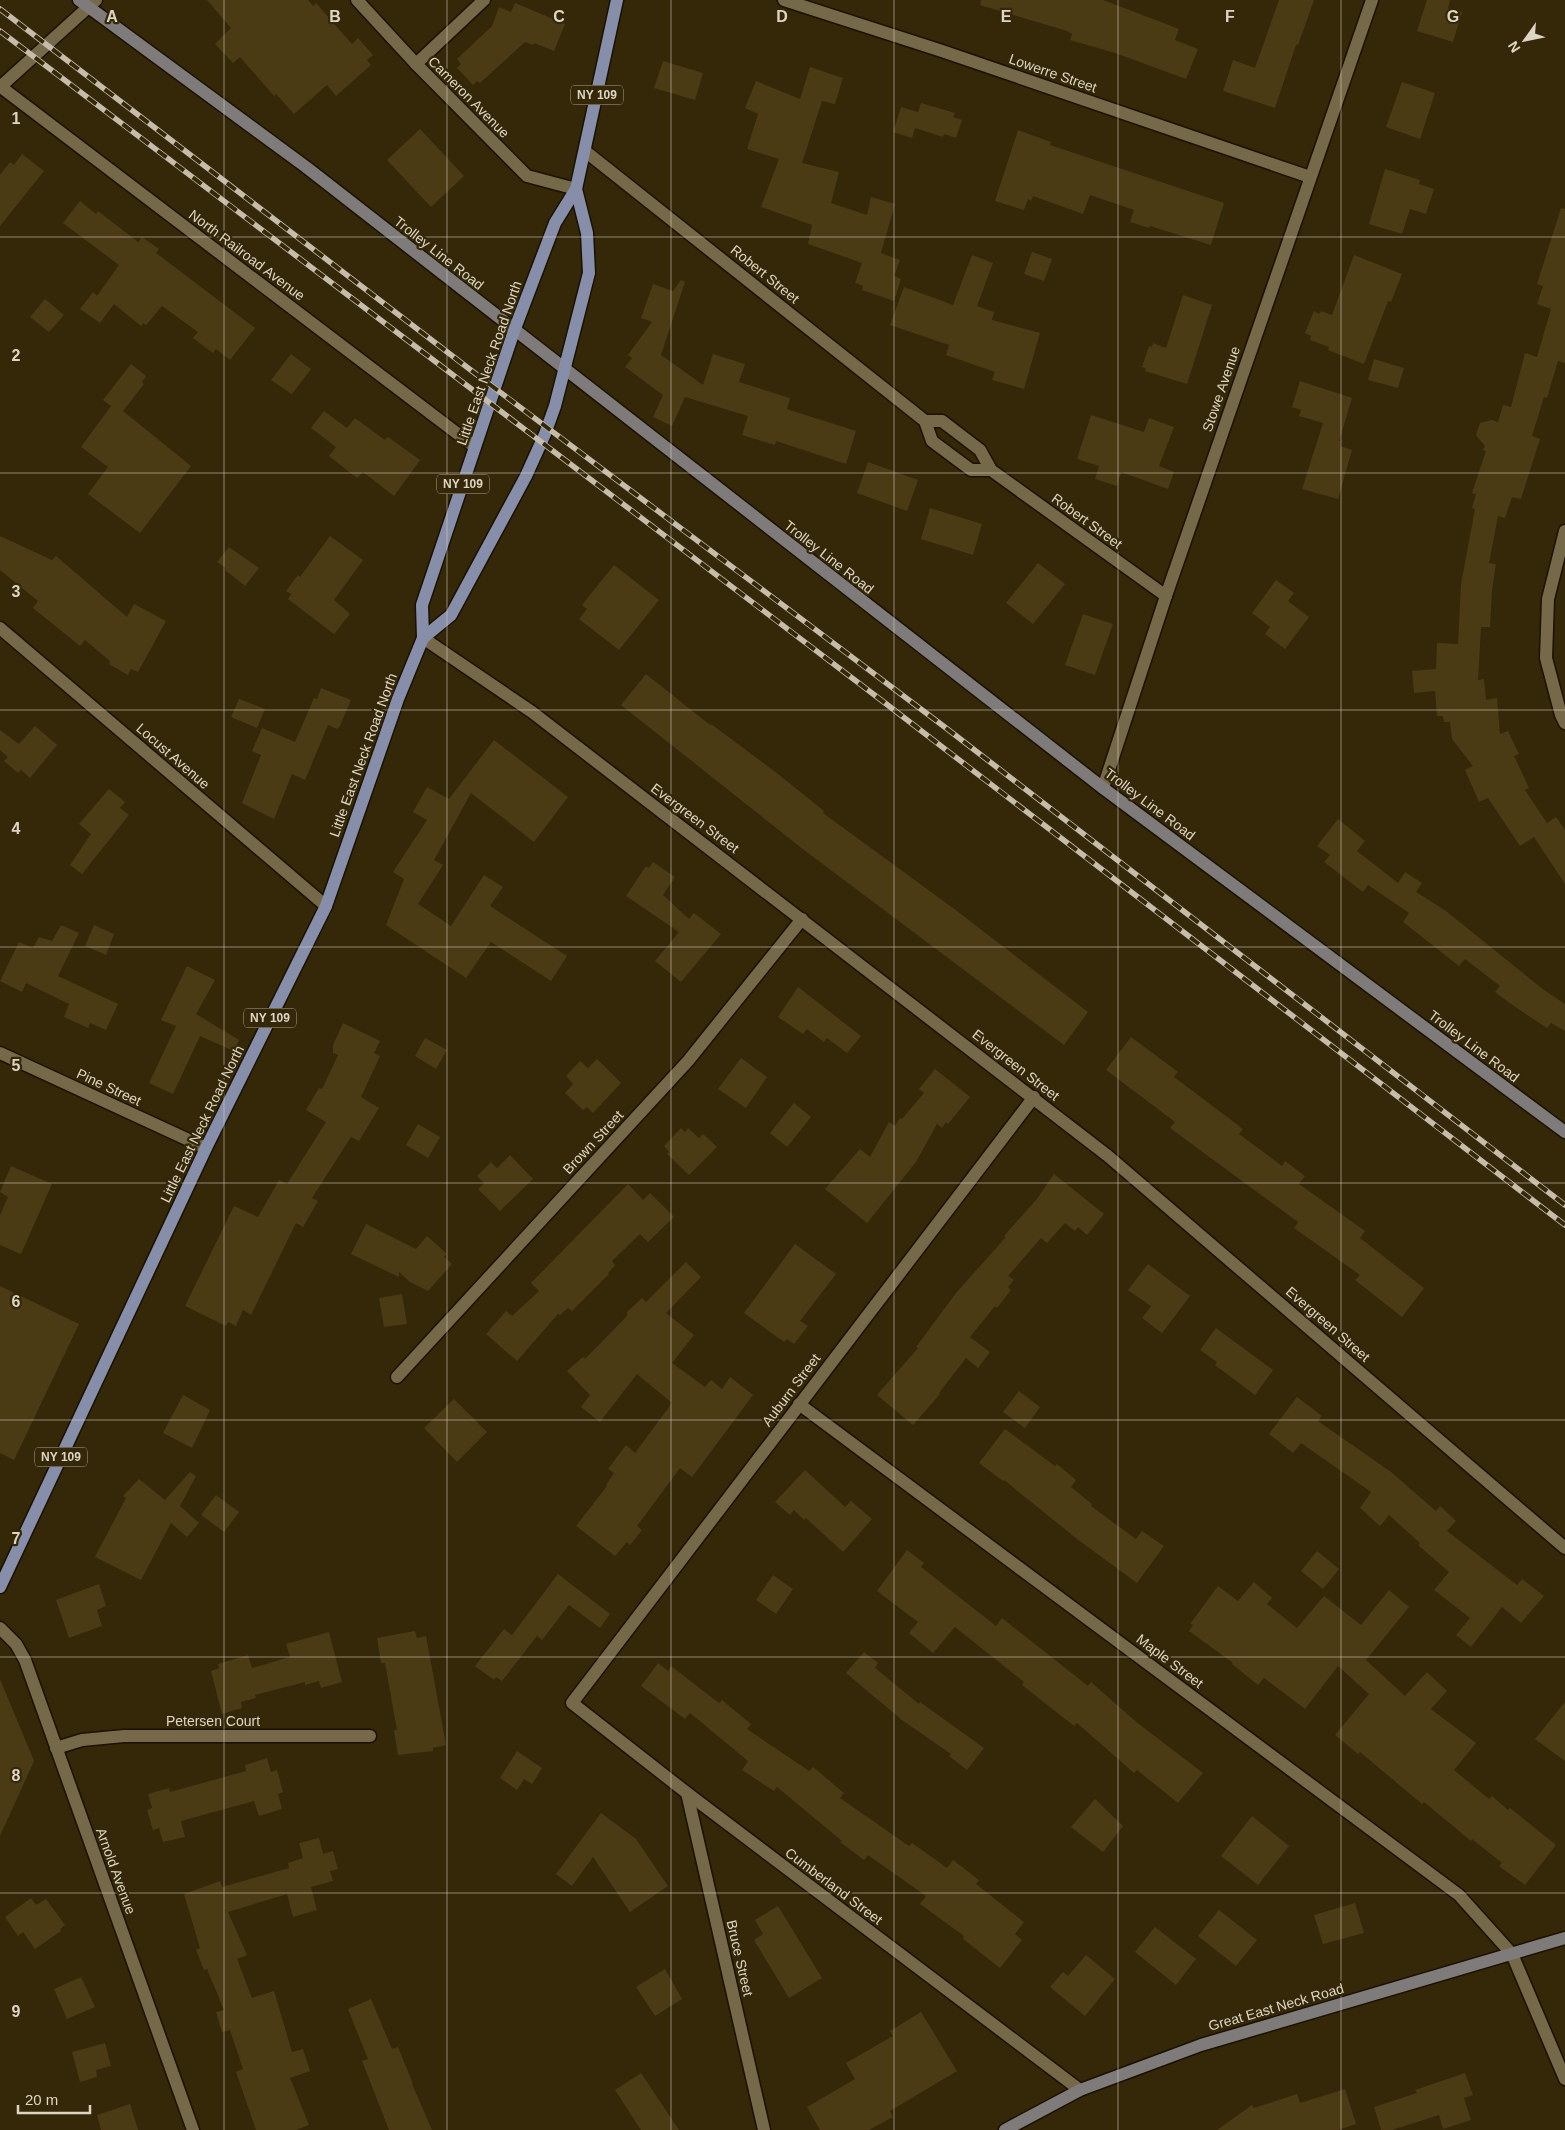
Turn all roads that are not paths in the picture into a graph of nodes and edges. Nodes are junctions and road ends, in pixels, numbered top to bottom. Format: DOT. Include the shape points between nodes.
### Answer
graph roads {
  1 [pos="357,0"];
  2 [pos="484,0"];
  3 [pos="617,0"];
  4 [pos="784,0"];
  5 [pos="1372,0"];
  6 [pos="88,2"];
  7 [pos="416,64"];
  8 [pos="0,87"];
  9 [pos="585,151"];
  10 [pos="1310,177"];
  11 [pos="576,189"];
  12 [pos="514,331"];
  13 [pos="564,369"];
  14 [pos="925,421"];
  15 [pos="475,447"];
  16 [pos="991,470"];
  17 [pos="1565,530"];
  18 [pos="1166,596"];
  19 [pos="0,628"];
  20 [pos="423,638"];
  21 [pos="1565,723"];
  22 [pos="1103,788"];
  23 [pos="326,906"];
  24 [pos="802,919"];
  25 [pos="0,1052"];
  26 [pos="1034,1097"];
  27 [pos="1565,1132"];
  28 [pos="206,1148"];
  29 [pos="397,1376"];
  30 [pos="799,1404"];
  31 [pos="1565,1548"];
  32 [pos="0,1587"];
  33 [pos="0,1628"];
  34 [pos="572,1703"];
  35 [pos="370,1736"];
  36 [pos="56,1748"];
  37 [pos="686,1793"];
  38 [pos="1565,1938"];
  39 [pos="1512,1954"];
  40 [pos="1565,2079"];
  41 [pos="1080,2090"];
  42 [pos="193,2130"];
  43 [pos="764,2130"];
  44 [pos="1005,2130"];
  1 -- 7 [label="street, Cameron Avenue"];
  2 -- 7 [label="street"];
  3 -- 9 [label="main road, Little East Neck Road North / NY 109"];
  4 -- 10 [label="street, Lowerre Street"];
  5 -- 10 [label="street, Stowe Avenue"];
  6 -- 8 [label="street"];
  6 -- 12 [label="main road, Trolley Line Road" via="306,167"];
  7 -- 11 [label="street, Cameron Avenue" via="527,176"];
  8 -- 15 [label="street, North Railroad Avenue"];
  9 -- 11 [label="main road, Little East Neck Road North / NY 109"];
  9 -- 14 [label="street, Robert Street"];
  10 -- 18 [label="street, Stowe Avenue"];
  11 -- 12 [label="main road, Little East Neck Road North / NY 109" via="555,223"];
  11 -- 13 [label="main road, Little East Neck Road North / NY 109" via="587,233 588,272"];
  12 -- 13 [label="main road, Trolley Line Road"];
  12 -- 15 [label="main road, Little East Neck Road North / NY 109"];
  13 -- 20 [label="main road, Little East Neck Road North / NY 109" via="546,434 494,537 451,615"];
  13 -- 22 [label="main road, Trolley Line Road"];
  14 -- 16 [label="street, Robert Street" via="942,421 980,450"];
  14 -- 16 [label="street, Robert Street" via="932,441 971,470"];
  15 -- 20 [label="main road, Little East Neck Road North / NY 109" via="422,605"];
  16 -- 18 [label="street, Robert Street"];
  17 -- 21 [label="street" via="1548,599 1546,658"];
  18 -- 22 [label="street, Stowe Avenue"];
  19 -- 23 [label="street, Locust Avenue"];
  20 -- 23 [label="main road, Little East Neck Road North / NY 109"];
  20 -- 24 [label="street, Evergreen Street" via="532,712"];
  22 -- 27 [label="main road, Trolley Line Road"];
  23 -- 28 [label="main road, Little East Neck Road North / NY 109"];
  24 -- 26 [label="street, Evergreen Street"];
  24 -- 29 [label="street, Brown Street" via="688,1061"];
  25 -- 28 [label="street, Pine Street"];
  26 -- 30 [label="street, Auburn Street"];
  26 -- 31 [label="street, Evergreen Street" via="1188,1223"];
  28 -- 32 [label="main road, Little East Neck Road North / NY 109"];
  30 -- 34 [label="street, Auburn Street"];
  30 -- 39 [label="street, Maple Street" via="1459,1895"];
  33 -- 36 [label="street, Arnold Avenue" via="21,1650"];
  34 -- 37 [label="street, Cumberland Street"];
  35 -- 36 [label="street, Petersen Court" via="124,1736 82,1740"];
  36 -- 42 [label="street, Arnold Avenue"];
  37 -- 41 [label="street, Cumberland Street"];
  37 -- 43 [label="street, Bruce Street"];
  38 -- 39 [label="main road, Great East Neck Road"];
  39 -- 40 [label="street, Maple Street"];
  39 -- 41 [label="main road, Great East Neck Road" via="1201,2045"];
  41 -- 44 [label="main road, Great East Neck Road"];
}
